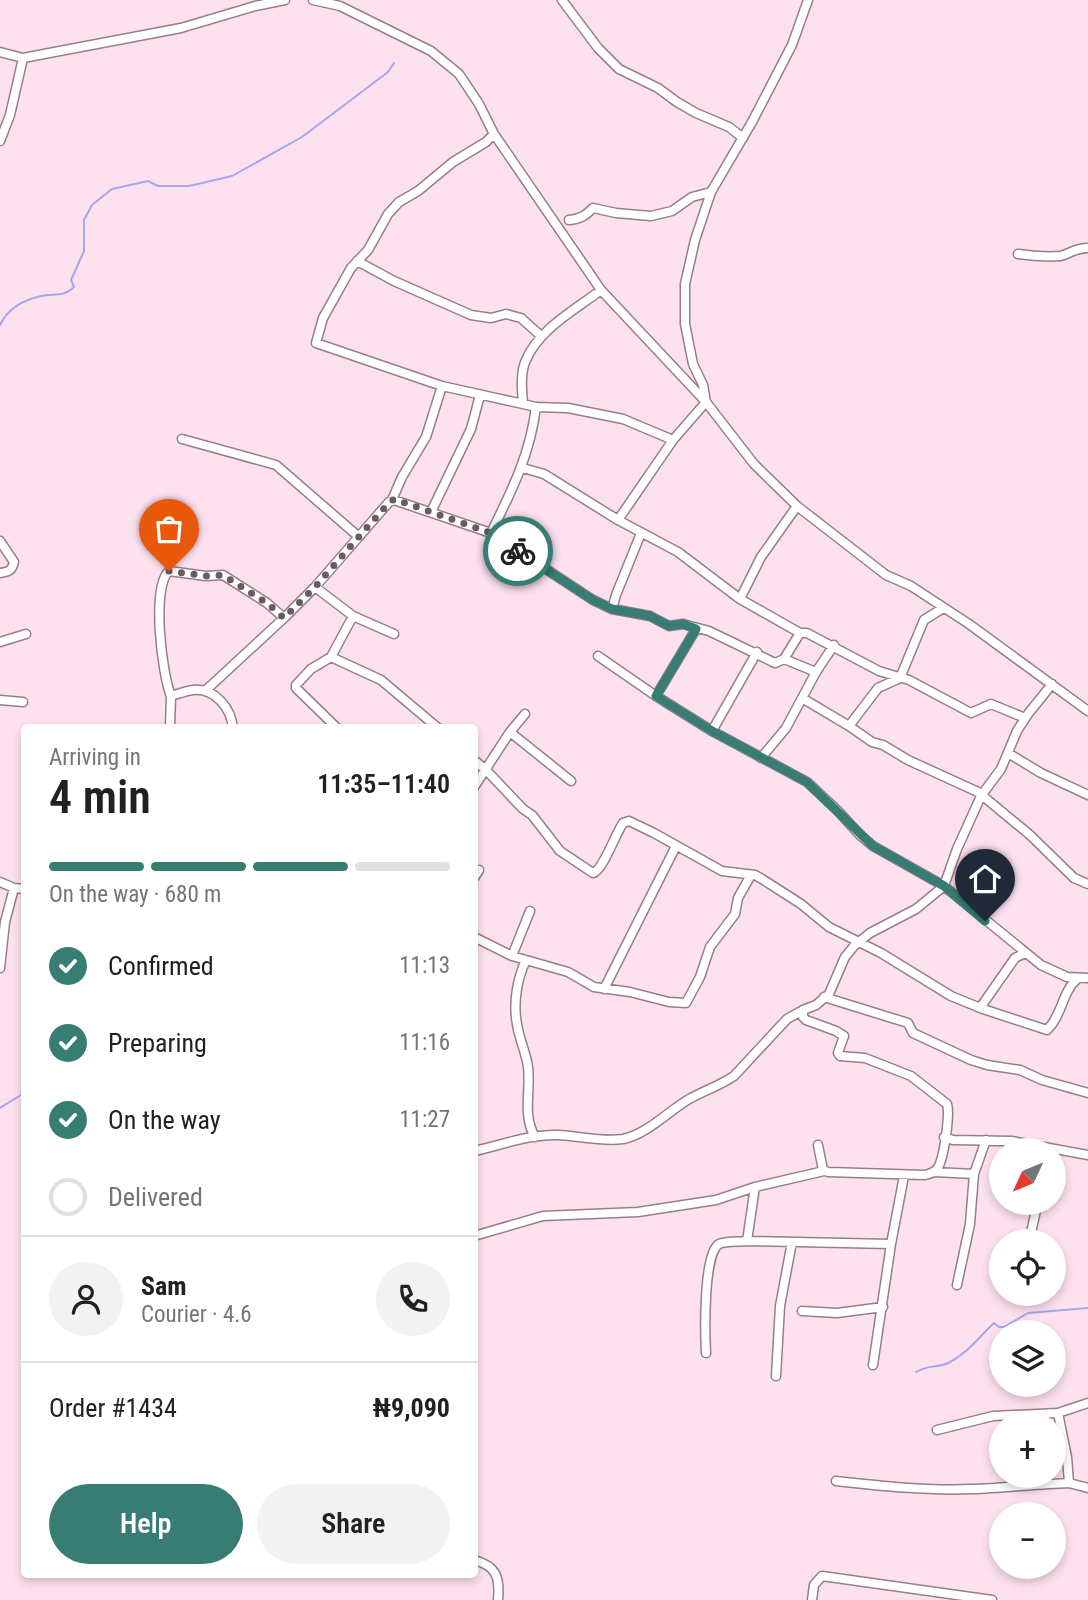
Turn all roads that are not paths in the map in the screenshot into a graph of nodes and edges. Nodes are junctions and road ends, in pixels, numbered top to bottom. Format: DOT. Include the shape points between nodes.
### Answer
graph roads {
  1 [pos="285,0"];
  2 [pos="313,0"];
  3 [pos="562,0"];
  4 [pos="808,0"];
  5 [pos="255,3"];
  6 [pos="0,52"];
  7 [pos="23,58"];
  8 [pos="494,134"];
  9 [pos="743,138"];
  10 [pos="0,141"];
  11 [pos="711,192"];
  12 [pos="569,220"];
  13 [pos="1088,248"];
  14 [pos="1018,254"];
  15 [pos="358,261"];
  16 [pos="601,290"];
  17 [pos="541,336"];
  18 [pos="442,386"];
  19 [pos="480,395"];
  20 [pos="706,402"];
  21 [pos="523,404"];
  22 [pos="536,407"];
  23 [pos="182,439"];
  24 [pos="673,440"];
  25 [pos="523,468"];
  26 [pos="392,500"];
  27 [pos="797,506"];
  28 [pos="430,512"];
  29 [pos="618,520"];
  30 [pos="491,533"];
  31 [pos="641,533"];
  32 [pos="359,537"];
  33 [pos="0,541"];
  34 [pos="0,573"];
  35 [pos="315,587"];
  36 [pos="740,600"];
  37 [pos="943,608"];
  38 [pos="612,609"];
  39 [pos="353,616"];
  40 [pos="284,618"];
  41 [pos="696,629"];
  42 [pos="800,633"];
  43 [pos="26,634"];
  44 [pos="394,634"];
  45 [pos="0,642"];
  46 [pos="834,645"];
  47 [pos="757,652"];
  48 [pos="598,656"];
  49 [pos="331,657"];
  50 [pos="784,659"];
  51 [pos="816,672"];
  52 [pos="900,678"];
  53 [pos="1052,684"];
  54 [pos="205,691"];
  55 [pos="171,696"];
  56 [pos="656,696"];
  57 [pos="802,698"];
  58 [pos="0,699"];
  59 [pos="23,702"];
  60 [pos="1088,711"];
  61 [pos="526,714"];
  62 [pos="1025,718"];
  63 [pos="170,724"];
  64 [pos="233,724"];
  65 [pos="333,724"];
  66 [pos="433,724"];
  67 [pos="849,726"];
  68 [pos="712,731"];
  69 [pos="510,732"];
  70 [pos="1008,753"];
  71 [pos="761,758"];
  72 [pos="478,763"];
  73 [pos="487,771"];
  74 [pos="571,781"];
  75 [pos="478,782"];
  76 [pos="983,794"];
  77 [pos="1088,795"];
  78 [pos="676,846"];
  79 [pos="751,874"];
  80 [pos="0,882"];
  81 [pos="1088,884"];
  82 [pos="944,886"];
  83 [pos="14,888"];
  84 [pos="21,889"];
  85 [pos="530,911"];
  86 [pos="478,939"];
  87 [pos="859,943"];
  88 [pos="1025,953"];
  89 [pos="512,956"];
  90 [pos="526,960"];
  91 [pos="0,966"];
  92 [pos="1088,978"];
  93 [pos="1077,979"];
  94 [pos="604,989"];
  95 [pos="824,996"];
  96 [pos="980,1008"];
  97 [pos="803,1010"];
  98 [pos="1088,1093"];
  99 [pos="536,1137"];
  100 [pos="944,1137"];
  101 [pos="986,1140"];
  102 [pos="989,1140"];
  103 [pos="818,1144"];
  104 [pos="478,1150"];
  105 [pos="1066,1151"];
  106 [pos="1088,1155"];
  107 [pos="824,1171"];
  108 [pos="934,1172"];
  109 [pos="974,1174"];
  110 [pos="904,1176"];
  111 [pos="755,1187"];
  112 [pos="478,1235"];
  113 [pos="747,1241"];
  114 [pos="792,1242"];
  115 [pos="891,1244"];
  116 [pos="957,1284"];
  117 [pos="883,1307"];
  118 [pos="802,1311"];
  119 [pos="706,1353"];
  120 [pos="873,1365"];
  121 [pos="776,1376"];
  122 [pos="1088,1404"];
  123 [pos="1065,1411"];
  124 [pos="989,1417"];
  125 [pos="937,1430"];
  126 [pos="1066,1452"];
  127 [pos="836,1481"];
  128 [pos="1069,1483"];
  129 [pos="1088,1488"];
  130 [pos="478,1562"];
  131 [pos="498,1600"];
  132 [pos="812,1600"];
  133 [pos="992,1600"];
  1 -- 5 [label="street"];
  2 -- 8 [label="street" via="340,6 431,51 459,74"];
  3 -- 9 [label="street" via="619,69"];
  4 -- 9 [label="street" via="792,44"];
  5 -- 7 [label="street" via="181,28"];
  6 -- 7 [label="street"];
  7 -- 10 [label="street"];
  8 -- 15 [label="street" via="399,202"];
  8 -- 16 [label="street"];
  9 -- 11 [label="street"];
  11 -- 12 [label="street" via="651,216 616,214 598,207"];
  11 -- 20 [label="street" via="683,299 693,364"];
  13 -- 14 [label="street" via="1062,256"];
  15 -- 17 [label="street" via="471,315 521,318"];
  15 -- 18 [label="street" via="323,318 316,343"];
  16 -- 17 [label="street"];
  16 -- 20 [label="street"];
  17 -- 21 [label="street" via="525,362"];
  18 -- 19 [label="street"];
  18 -- 26 [label="street" via="426,437"];
  19 -- 21 [label="street"];
  19 -- 28 [label="street" via="466,440"];
  20 -- 24 [label="street"];
  20 -- 27 [label="street" via="754,464"];
  21 -- 22 [label="street"];
  22 -- 24 [label="street" via="623,419"];
  22 -- 25 [label="street"];
  23 -- 32 [label="street" via="276,465"];
  24 -- 29 [label="street"];
  25 -- 29 [label="street" via="544,474"];
  25 -- 30 [label="street"];
  26 -- 28 [label="street"];
  26 -- 32 [label="street"];
  27 -- 36 [label="street" via="761,557"];
  27 -- 37 [label="street" via="886,575"];
  28 -- 30 [label="street"];
  29 -- 31 [label="street"];
  30 -- 38 [label="street"];
  31 -- 36 [label="street" via="678,552"];
  31 -- 38 [label="street"];
  32 -- 35 [label="street"];
  33 -- 34 [label="street" via="14,562 8,572"];
  35 -- 39 [label="street"];
  35 -- 40 [label="street"];
  36 -- 42 [label="street"];
  37 -- 52 [label="street" via="924,620"];
  37 -- 53 [label="street"];
  38 -- 41 [label="street"];
  39 -- 44 [label="street"];
  39 -- 49 [label="street"];
  40 -- 54 [label="street"];
  40 -- 55 [label="street" via="223,575 166,573 160,612 161,658"];
  41 -- 47 [label="street"];
  41 -- 56 [label="street"];
  42 -- 46 [label="street"];
  42 -- 50 [label="street"];
  43 -- 45 [label="street"];
  46 -- 51 [label="street"];
  46 -- 52 [label="street"];
  47 -- 50 [label="street" via="775,663"];
  47 -- 68 [label="street"];
  48 -- 56 [label="street"];
  49 -- 65 [label="street" via="311,669 296,688"];
  49 -- 66 [label="street" via="381,680"];
  50 -- 51 [label="street"];
  51 -- 57 [label="street"];
  52 -- 62 [label="street" via="971,713 991,704"];
  52 -- 67 [label="street" via="878,688"];
  53 -- 60 [label="street"];
  53 -- 62 [label="street"];
  54 -- 55 [label="street"];
  54 -- 64 [label="street" via="224,703"];
  55 -- 63 [label="street"];
  56 -- 68 [label="street"];
  57 -- 67 [label="street"];
  57 -- 71 [label="street" via="786,728"];
  58 -- 59 [label="street"];
  61 -- 69 [label="street"];
  62 -- 70 [label="street"];
  67 -- 76 [label="street" via="872,742"];
  68 -- 71 [label="street"];
  69 -- 73 [label="street"];
  69 -- 74 [label="street"];
  70 -- 76 [label="street"];
  70 -- 77 [label="street"];
  71 -- 82 [label="street" via="807,782 873,846"];
  72 -- 73 [label="street"];
  73 -- 75 [label="street"];
  73 -- 78 [label="street" via="533,816 560,851 593,873 601,869 626,821"];
  76 -- 81 [label="street" via="1074,878"];
  76 -- 82 [label="street"];
  78 -- 79 [label="street" via="722,871"];
  78 -- 94 [label="street"];
  79 -- 87 [label="street"];
  79 -- 94 [label="street" via="735,914 710,947 686,1003"];
  80 -- 83 [label="street"];
  82 -- 87 [label="street" via="916,909"];
  82 -- 88 [label="street"];
  83 -- 84 [label="street"];
  83 -- 91 [label="street"];
  85 -- 89 [label="street"];
  86 -- 89 [label="street"];
  87 -- 95 [label="street" via="845,957 833,987"];
  87 -- 96 [label="street"];
  88 -- 93 [label="street" via="1051,971"];
  88 -- 96 [label="street" via="1015,958"];
  89 -- 90 [label="street"];
  90 -- 94 [label="street"];
  90 -- 99 [label="street" via="515,1007 529,1070 528,1125"];
  92 -- 93 [label="street"];
  93 -- 96 [label="street" via="1047,1030"];
  95 -- 97 [label="street"];
  95 -- 98 [label="street" via="908,1023 913,1033 971,1060 1020,1070"];
  97 -- 99 [label="street" via="777,1028 734,1076 641,1132 614,1139"];
  97 -- 100 [label="street" via="806,1020 844,1036 840,1056 865,1058 911,1076 947,1104"];
  99 -- 104 [label="street"];
  100 -- 101 [label="street"];
  100 -- 108 [label="street" via="943,1154"];
  101 -- 102 [label="street"];
  101 -- 109 [label="street"];
  103 -- 107 [label="street"];
  105 -- 106 [label="street"];
  107 -- 110 [label="street"];
  107 -- 111 [label="street"];
  108 -- 109 [label="street"];
  108 -- 110 [label="street"];
  109 -- 116 [label="street" via="970,1224"];
  110 -- 115 [label="street"];
  111 -- 112 [label="street" via="716,1200 638,1212 543,1216"];
  111 -- 113 [label="street"];
  113 -- 114 [label="street"];
  113 -- 119 [label="street" via="722,1243 713,1254 706,1294"];
  114 -- 115 [label="street"];
  114 -- 121 [label="street" via="780,1306"];
  115 -- 117 [label="street"];
  117 -- 118 [label="street"];
  117 -- 120 [label="street"];
  122 -- 123 [label="street"];
  124 -- 125 [label="street"];
  126 -- 128 [label="street"];
  127 -- 128 [label="street" via="934,1489"];
  128 -- 129 [label="street"];
  130 -- 131 [label="street" via="494,1569 499,1580"];
  132 -- 133 [label="street" via="814,1585 822,1576"];
}
